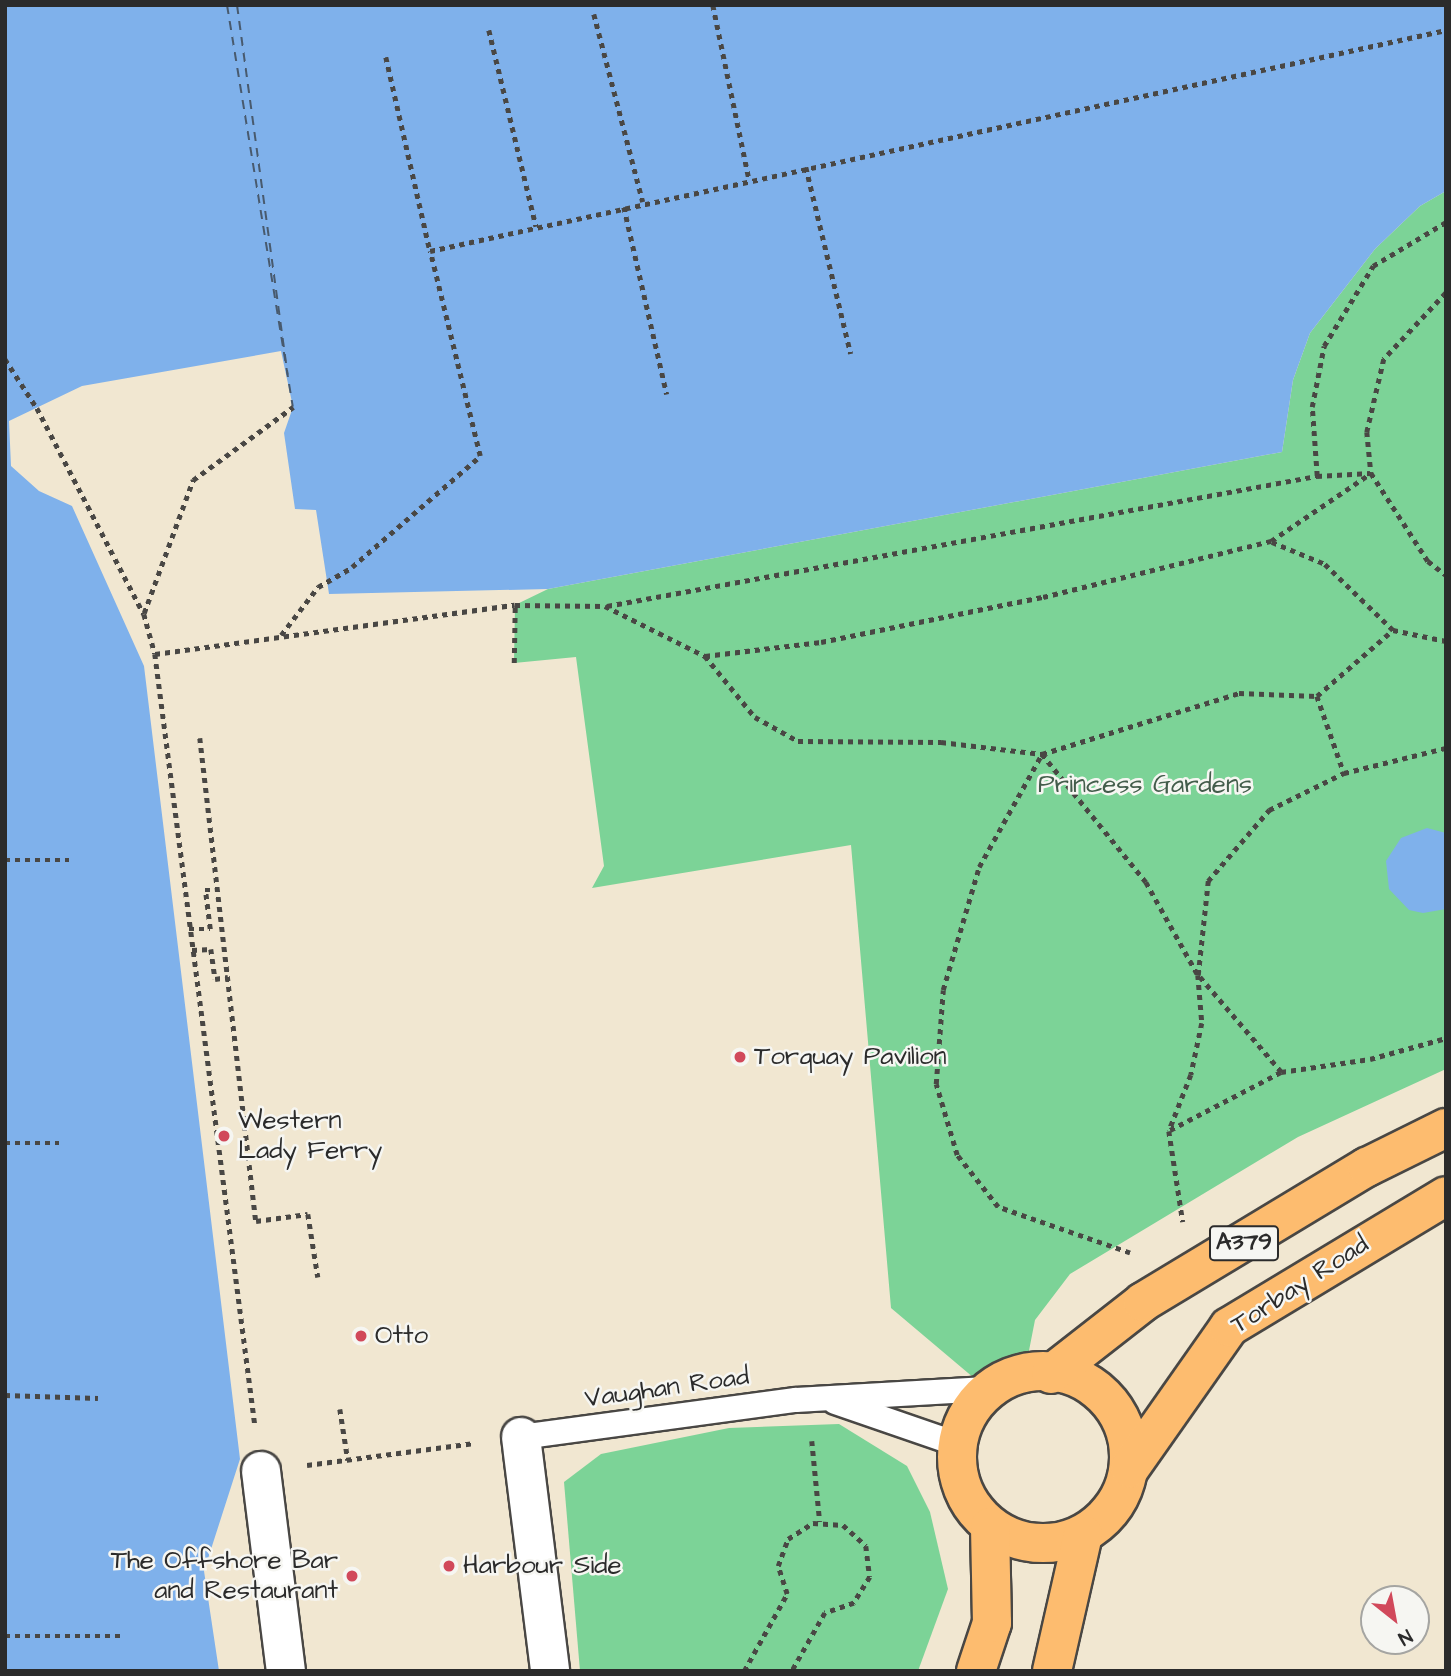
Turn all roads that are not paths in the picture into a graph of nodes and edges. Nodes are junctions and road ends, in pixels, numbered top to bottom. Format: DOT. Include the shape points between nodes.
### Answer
graph roads {
  1 [pos="1446,1128"];
  2 [pos="1446,1196"];
  3 [pos="1051,1374"];
  4 [pos="987,1390"];
  5 [pos="815,1398"];
  6 [pos="521,1437"];
  7 [pos="957,1444"];
  8 [pos="1130,1468"];
  9 [pos="261,1471"];
  10 [pos="990,1527"];
  11 [pos="1083,1534"];
  12 [pos="286,1671"];
  13 [pos="550,1671"];
  14 [pos="976,1671"];
  15 [pos="1052,1671"];
  1 -- 3 [label="main road, A379" via="1367,1167 1143,1302"];
  2 -- 8 [label="main road, Torbay Road / A379" via="1229,1327"];
  3 -- 4 [label="main road" via="1025,1371"];
  3 -- 8 [label="main road" via="1085,1380 1122,1419"];
  4 -- 5 [label="lane, Vaughan Road"];
  4 -- 7 [label="main road" via="965,1418"];
  5 -- 6 [label="lane, Vaughan Road"];
  5 -- 7 [label="lane, Vaughan Road"];
  6 -- 13 [label="street"];
  7 -- 10 [label="main road" via="962,1489"];
  8 -- 11 [label="main road, A379" via="1111,1512"];
  9 -- 12 [label="street"];
  10 -- 11 [label="main road" via="1008,1537 1050,1544"];
  10 -- 14 [label="main road" via="992,1623"];
  11 -- 15 [label="main road"];
}
